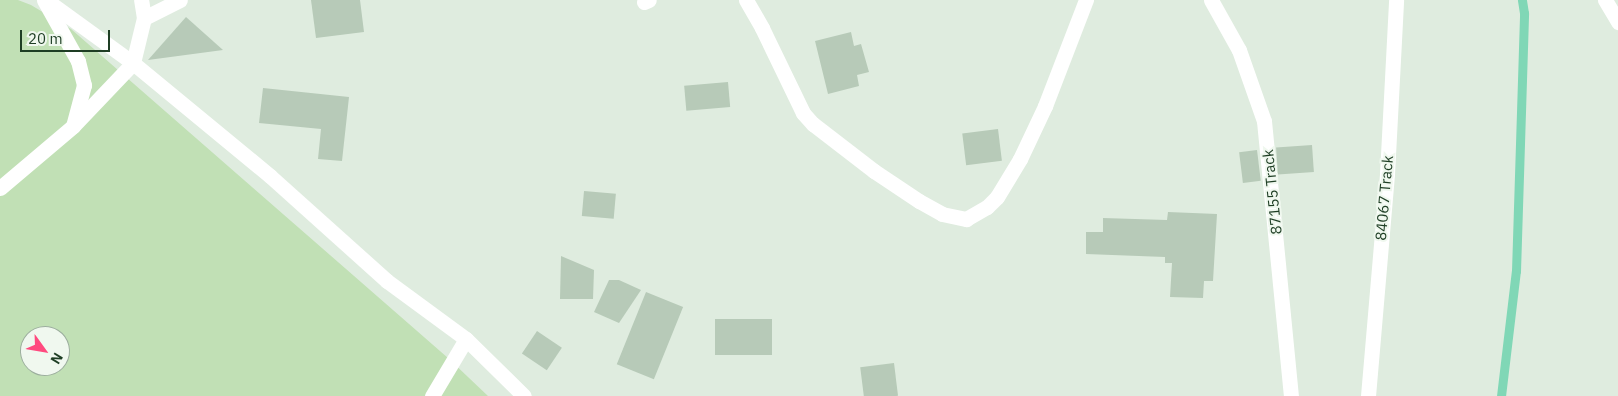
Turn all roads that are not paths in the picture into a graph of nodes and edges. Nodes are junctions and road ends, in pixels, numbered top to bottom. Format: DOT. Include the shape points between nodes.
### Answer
graph roads {
  1 [pos="45,0"];
  2 [pos="140,0"];
  3 [pos="180,0"];
  4 [pos="746,0"];
  5 [pos="1086,0"];
  6 [pos="1211,0"];
  7 [pos="1396,0"];
  8 [pos="1605,0"];
  9 [pos="144,18"];
  10 [pos="1618,22"];
  11 [pos="133,63"];
  12 [pos="73,126"];
  13 [pos="0,188"];
  14 [pos="466,340"];
  15 [pos="432,396"];
  16 [pos="524,396"];
  17 [pos="1291,396"];
  18 [pos="1368,396"];
  1 -- 11 [label="street"];
  1 -- 12 [label="street" via="78,61 84,85"];
  2 -- 9 [label="street"];
  3 -- 9 [label="street"];
  4 -- 5 [label="street" via="804,113 813,124 919,201 942,214 966,219 997,197 1020,159 1045,106"];
  6 -- 17 [label="street, 87155 Track" via="1239,50 1264,121"];
  7 -- 18 [label="street, 84067 Track" via="1387,174"];
  8 -- 10 [label="street"];
  9 -- 11 [label="street"];
  11 -- 12 [label="street"];
  11 -- 14 [label="street" via="270,176 387,281"];
  12 -- 13 [label="street"];
  14 -- 15 [label="street"];
  14 -- 16 [label="street"];
}
